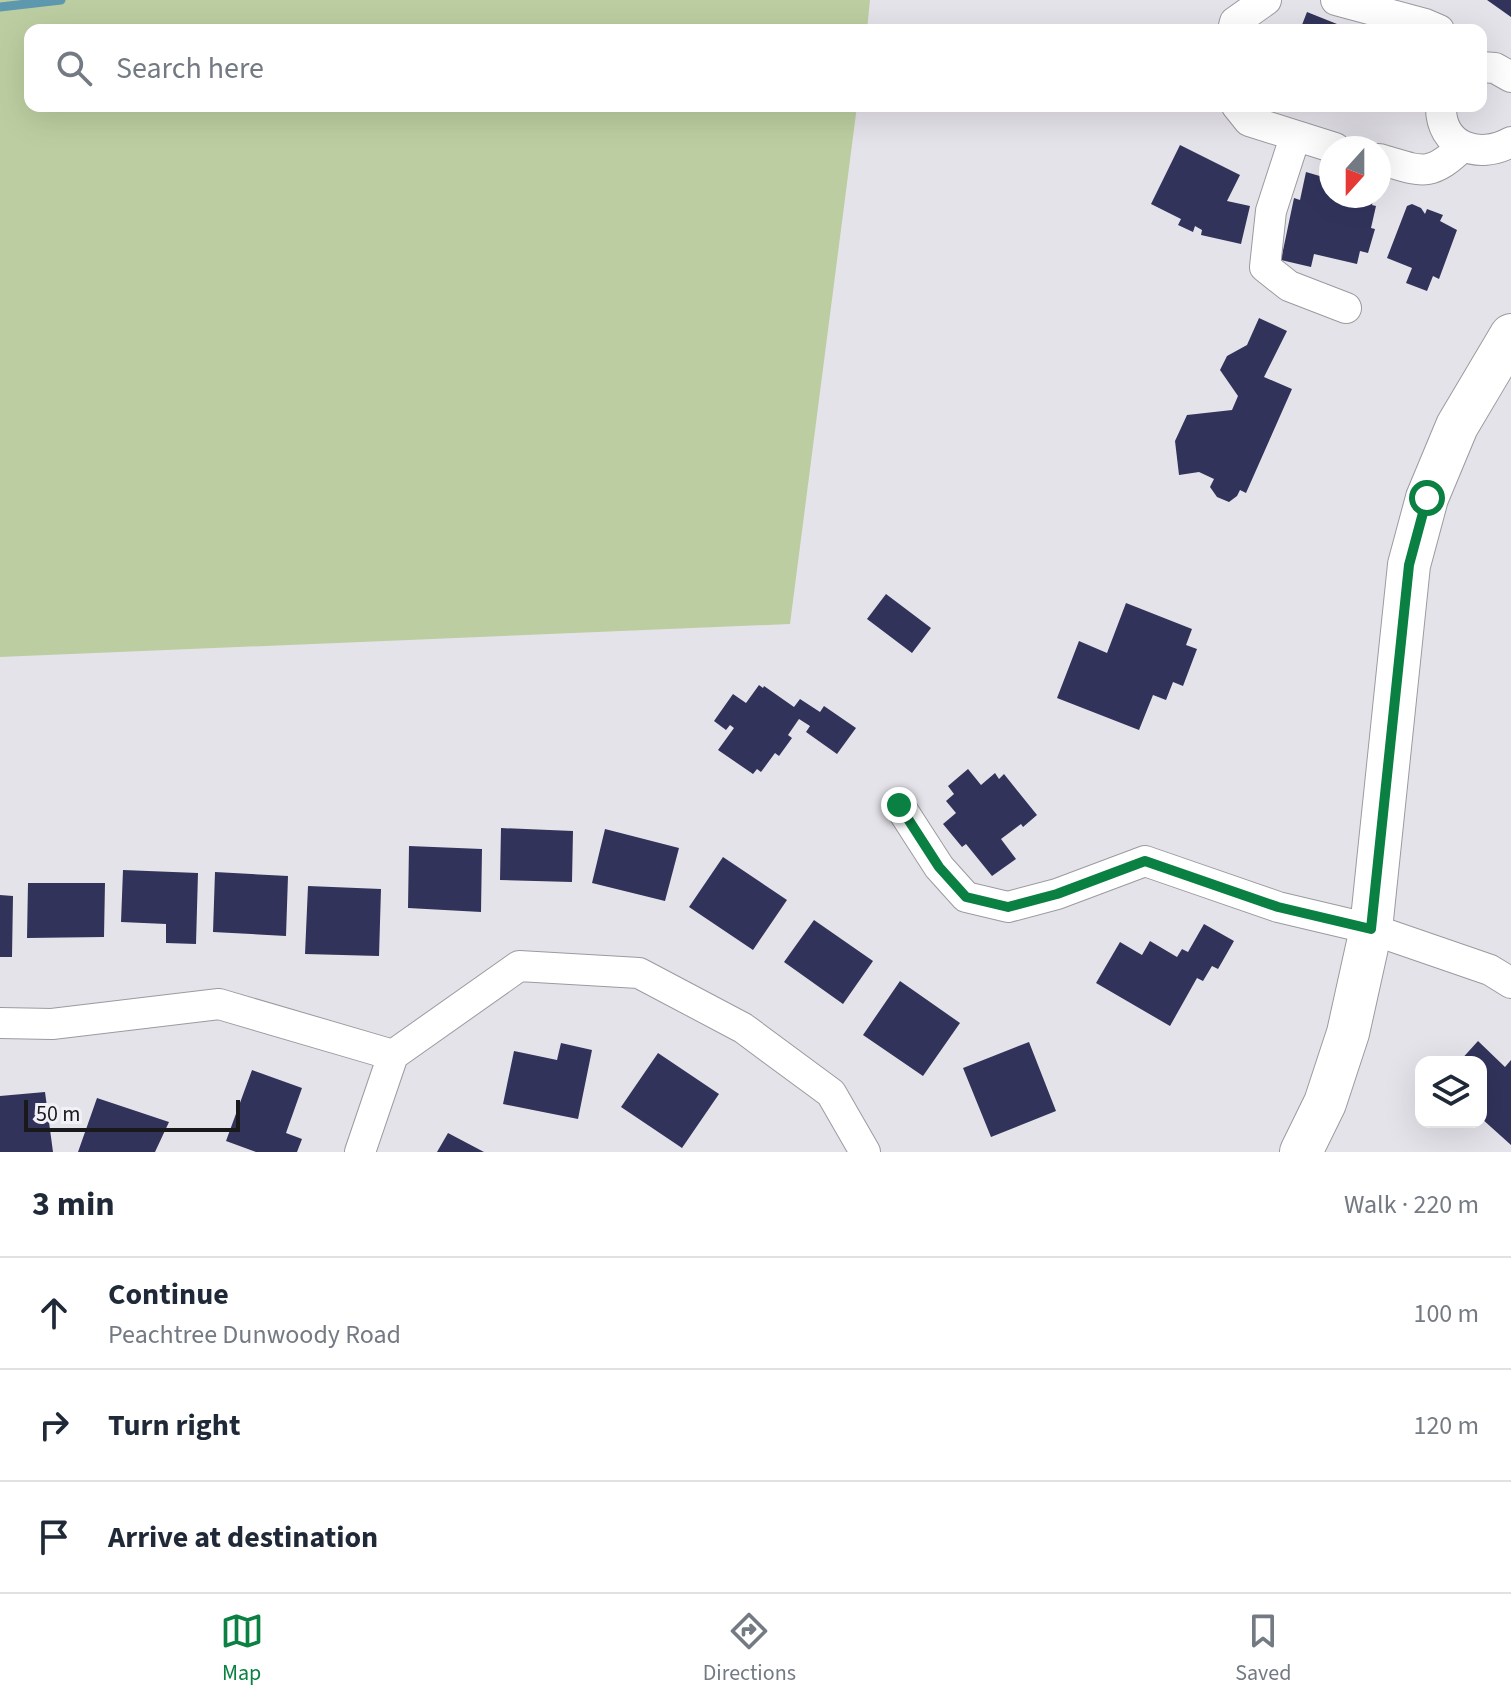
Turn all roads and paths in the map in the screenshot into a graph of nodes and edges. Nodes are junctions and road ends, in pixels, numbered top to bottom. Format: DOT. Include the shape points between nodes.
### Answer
graph roads {
  1 [pos="1266,0"];
  2 [pos="1336,0"];
  3 [pos="1234,24"];
  4 [pos="1425,24"];
  5 [pos="1487,67"];
  6 [pos="1511,77"];
  7 [pos="1242,112"];
  8 [pos="1442,112"];
  9 [pos="1295,137"];
  10 [pos="1511,142"];
  11 [pos="1319,144"];
  12 [pos="1463,146"];
  13 [pos="1391,163"];
  14 [pos="1346,308"];
  15 [pos="1511,335"];
  16 [pos="899,805"];
  17 [pos="1371,929"];
  18 [pos="1511,983"];
  19 [pos="0,1023"];
  20 [pos="393,1055"];
  21 [pos="360,1152"];
  22 [pos="865,1152"];
  23 [pos="1301,1152"];
  1 -- 3 [label="street"];
  2 -- 4 [label="street"];
  5 -- 6 [label="street"];
  7 -- 9 [label="street" via="1249,121"];
  8 -- 12 [label="street" via="1446,129"];
  9 -- 11 [label="street"];
  9 -- 14 [label="street" via="1271,211 1265,267 1289,286"];
  10 -- 12 [label="street" via="1486,152"];
  12 -- 13 [label="street" via="1444,165 1420,171"];
  15 -- 17 [label="main road" via="1457,426 1427,498 1409,565"];
  16 -- 17 [label="street" via="939,867 966,897 1008,907 1145,861 1278,907"];
  17 -- 18 [label="street" via="1490,970"];
  17 -- 23 [label="main road" via="1348,1033 1325,1103"];
  19 -- 20 [label="street" via="52,1024 219,1004"];
  20 -- 21 [label="street"];
  20 -- 22 [label="street" via="519,966 639,973 743,1028 831,1093"];
}
